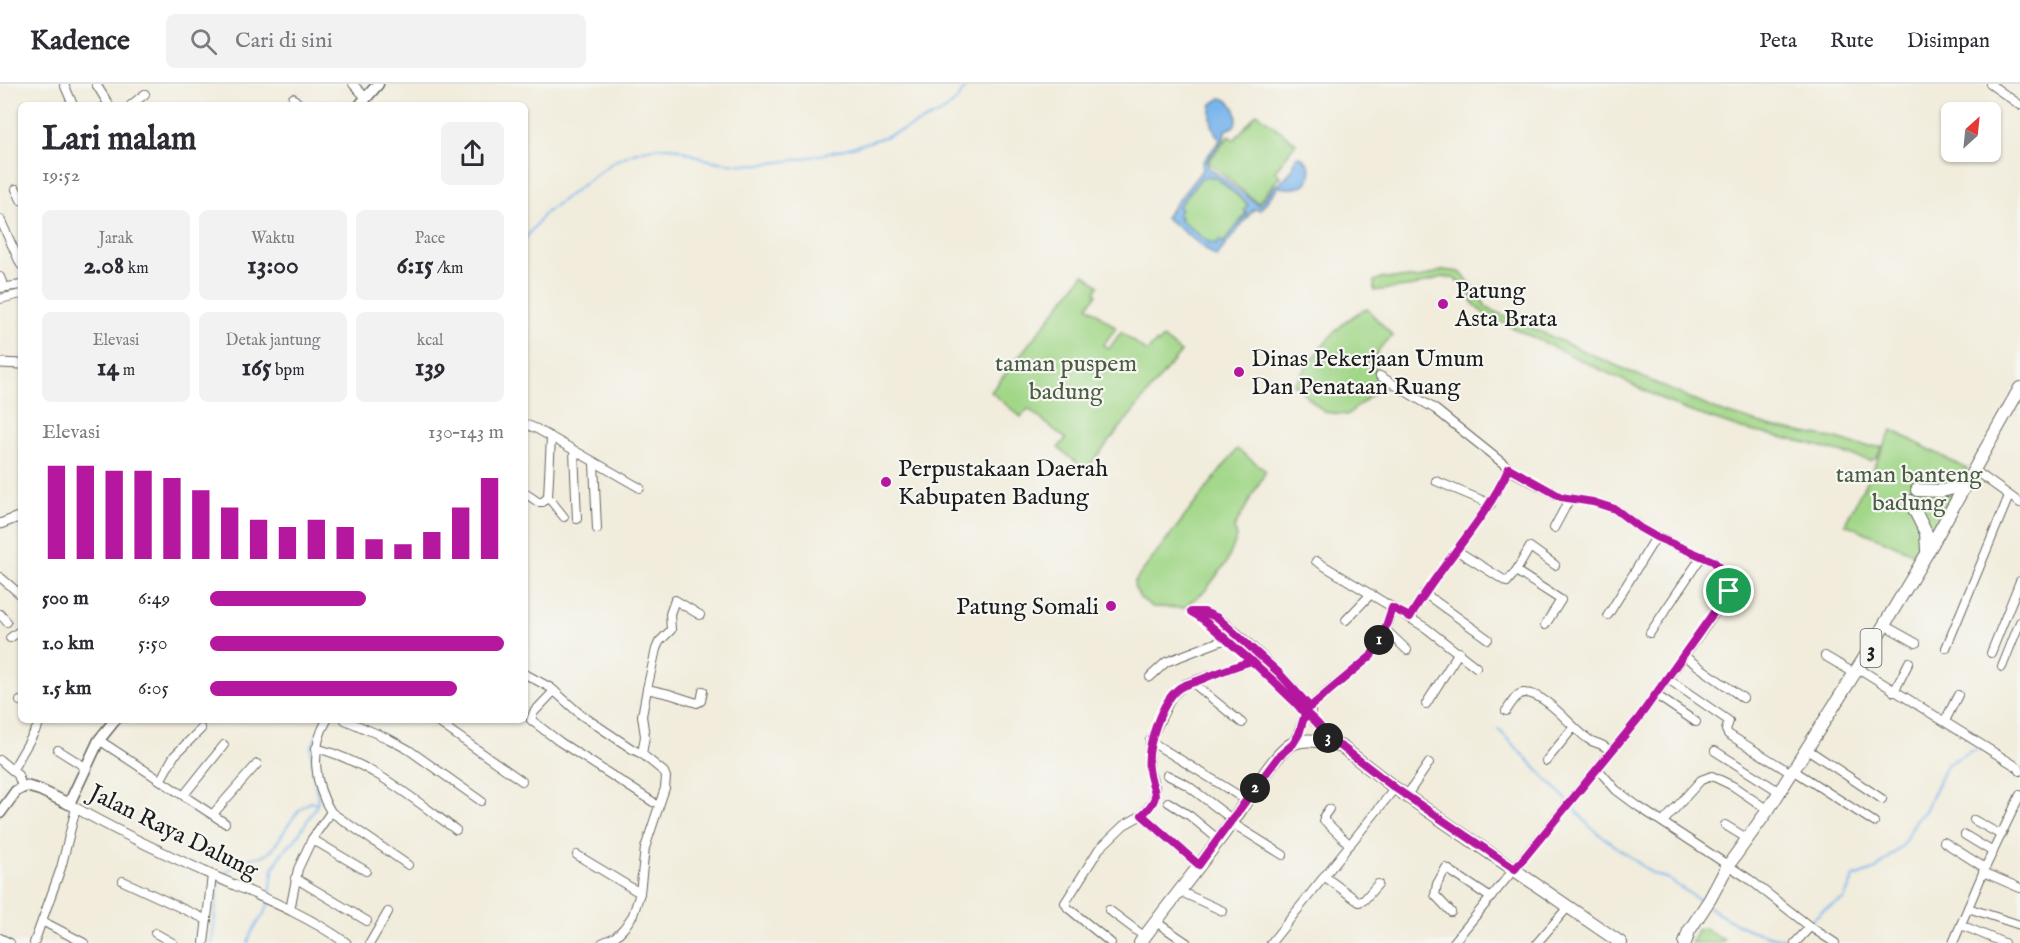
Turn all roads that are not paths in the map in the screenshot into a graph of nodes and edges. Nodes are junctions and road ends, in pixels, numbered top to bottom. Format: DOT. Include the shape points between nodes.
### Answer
graph roads {
  1 [pos="64,84"];
  2 [pos="96,84"];
  3 [pos="353,84"];
  4 [pos="378,84"];
  5 [pos="1990,84"];
  6 [pos="145,94"];
  7 [pos="293,98"];
  8 [pos="72,102"];
  9 [pos="107,102"];
  10 [pos="135,102"];
  11 [pos="297,102"];
  12 [pos="363,102"];
  13 [pos="2020,105"];
  14 [pos="16,189"];
  15 [pos="18,193"];
  16 [pos="0,219"];
  17 [pos="18,258"];
  18 [pos="0,277"];
  19 [pos="18,285"];
  20 [pos="2,287"];
  21 [pos="18,295"];
  22 [pos="0,299"];
  23 [pos="0,363"];
  24 [pos="18,364"];
  25 [pos="1380,376"];
  26 [pos="2020,388"];
  27 [pos="528,426"];
  28 [pos="551,437"];
  29 [pos="574,451"];
  30 [pos="594,463"];
  31 [pos="1509,468"];
  32 [pos="1974,470"];
  33 [pos="1436,481"];
  34 [pos="1965,485"];
  35 [pos="640,488"];
  36 [pos="1917,490"];
  37 [pos="528,495"];
  38 [pos="2009,496"];
  39 [pos="548,497"];
  40 [pos="1569,500"];
  41 [pos="1910,501"];
  42 [pos="2020,503"];
  43 [pos="1491,504"];
  44 [pos="18,517"];
  45 [pos="564,517"];
  46 [pos="577,519"];
  47 [pos="0,524"];
  48 [pos="1554,528"];
  49 [pos="597,529"];
  50 [pos="1656,537"];
  51 [pos="1456,550"];
  52 [pos="1926,555"];
  53 [pos="1702,556"];
  54 [pos="1316,561"];
  55 [pos="1556,565"];
  56 [pos="1516,571"];
  57 [pos="0,577"];
  58 [pos="2020,581"];
  59 [pos="18,592"];
  60 [pos="1424,593"];
  61 [pos="1371,594"];
  62 [pos="1392,608"];
  63 [pos="0,615"];
  64 [pos="700,615"];
  65 [pos="1608,615"];
  66 [pos="1410,617"];
  67 [pos="1346,620"];
  68 [pos="7,622"];
  69 [pos="2020,622"];
  70 [pos="1545,625"];
  71 [pos="1884,625"];
  72 [pos="1385,629"];
  73 [pos="18,632"];
  74 [pos="1650,633"];
  75 [pos="10,638"];
  76 [pos="1226,639"];
  77 [pos="1488,639"];
  78 [pos="1916,643"];
  79 [pos="1247,644"];
  80 [pos="1946,648"];
  81 [pos="1407,650"];
  82 [pos="1241,652"];
  83 [pos="1459,652"];
  84 [pos="1991,653"];
  85 [pos="1684,656"];
  86 [pos="1825,656"];
  87 [pos="1252,661"];
  88 [pos="1909,662"];
  89 [pos="1476,667"];
  90 [pos="2002,667"];
  91 [pos="1856,671"];
  92 [pos="1278,672"];
  93 [pos="528,676"];
  94 [pos="1150,677"];
  95 [pos="1271,679"];
  96 [pos="1668,679"];
  97 [pos="1193,682"];
  98 [pos="647,689"];
  99 [pos="554,691"];
  100 [pos="704,691"];
  101 [pos="1894,692"];
  102 [pos="1656,695"];
  103 [pos="1958,695"];
  104 [pos="1743,698"];
  105 [pos="1426,704"];
  106 [pos="1307,710"];
  107 [pos="1506,711"];
  108 [pos="1945,721"];
  109 [pos="1696,722"];
  110 [pos="38,723"];
  111 [pos="113,723"];
  112 [pos="325,723"];
  113 [pos="352,723"];
  114 [pos="439,723"];
  115 [pos="1242,723"];
  116 [pos="1573,728"];
  117 [pos="201,729"];
  118 [pos="99,740"];
  119 [pos="1150,741"];
  120 [pos="1332,743"];
  121 [pos="1293,744"];
  122 [pos="224,745"];
  123 [pos="316,748"];
  124 [pos="1807,749"];
  125 [pos="58,750"];
  126 [pos="1715,751"];
  127 [pos="1611,752"];
  128 [pos="642,754"];
  129 [pos="0,760"];
  130 [pos="1546,761"];
  131 [pos="1429,763"];
  132 [pos="257,764"];
  133 [pos="85,767"];
  134 [pos="13,769"];
  135 [pos="1598,770"];
  136 [pos="2020,771"];
  137 [pos="1792,772"];
  138 [pos="1167,775"];
  139 [pos="161,779"];
  140 [pos="522,782"];
  141 [pos="22,787"];
  142 [pos="1395,788"];
  143 [pos="1780,792"];
  144 [pos="184,795"];
  145 [pos="1407,795"];
  146 [pos="2020,795"];
  147 [pos="1882,799"];
  148 [pos="1246,800"];
  149 [pos="481,801"];
  150 [pos="653,802"];
  151 [pos="1168,802"];
  152 [pos="72,806"];
  153 [pos="1,809"];
  154 [pos="1329,809"];
  155 [pos="1768,810"];
  156 [pos="331,812"];
  157 [pos="213,814"];
  158 [pos="1142,815"];
  159 [pos="1974,820"];
  160 [pos="1233,821"];
  161 [pos="1663,822"];
  162 [pos="1874,822"];
  163 [pos="225,823"];
  164 [pos="1725,825"];
  165 [pos="1174,829"];
  166 [pos="456,830"];
  167 [pos="1965,835"];
  168 [pos="2001,835"];
  169 [pos="1748,838"];
  170 [pos="312,839"];
  171 [pos="1219,840"];
  172 [pos="1944,842"];
  173 [pos="1350,845"];
  174 [pos="1993,852"];
  175 [pos="577,855"];
  176 [pos="1283,855"];
  177 [pos="1200,864"];
  178 [pos="408,865"];
  179 [pos="1727,867"];
  180 [pos="1515,869"];
  181 [pos="1984,870"];
  182 [pos="366,871"];
  183 [pos="212,875"];
  184 [pos="1324,876"];
  185 [pos="295,878"];
  186 [pos="123,881"];
  187 [pos="1378,884"];
  188 [pos="2020,888"];
  189 [pos="1179,891"];
  190 [pos="640,893"];
  191 [pos="1491,898"];
  192 [pos="1568,907"];
  193 [pos="1968,909"];
  194 [pos="290,910"];
  195 [pos="1109,910"];
  196 [pos="1223,911"];
  197 [pos="388,912"];
  198 [pos="1451,912"];
  199 [pos="207,920"];
  200 [pos="42,921"];
  201 [pos="368,921"];
  202 [pos="1156,922"];
  203 [pos="1807,925"];
  204 [pos="1961,925"];
  205 [pos="2020,925"];
  206 [pos="155,933"];
  207 [pos="0,938"];
  208 [pos="1143,940"];
  209 [pos="1454,942"];
  210 [pos="10,943"];
  211 [pos="34,943"];
  212 [pos="84,943"];
  213 [pos="173,943"];
  214 [pos="204,943"];
  215 [pos="346,943"];
  216 [pos="370,943"];
  217 [pos="602,943"];
  218 [pos="1111,943"];
  219 [pos="1186,943"];
  220 [pos="1271,943"];
  221 [pos="1537,943"];
  222 [pos="1622,943"];
  223 [pos="1685,943"];
  224 [pos="1795,943"];
  225 [pos="1835,943"];
  226 [pos="1953,943"];
  227 [pos="2004,943"];
  1 -- 8 [label="street"];
  2 -- 9 [label="street"];
  3 -- 12 [label="street"];
  4 -- 12 [label="main road"];
  5 -- 13 [label="street"];
  6 -- 10 [label="street"];
  7 -- 11 [label="street"];
  14 -- 15 [label="street"];
  16 -- 17 [label="street"];
  18 -- 20 [label="street"];
  19 -- 20 [label="street"];
  21 -- 22 [label="street"];
  23 -- 24 [label="street"];
  25 -- 31 [label="street" via="1435,409"];
  26 -- 32 [label="main road, 3"];
  27 -- 28 [label="street"];
  28 -- 29 [label="street"];
  28 -- 39 [label="street"];
  29 -- 30 [label="street"];
  29 -- 46 [label="street"];
  30 -- 35 [label="street"];
  30 -- 49 [label="street"];
  31 -- 40 [label="street"];
  31 -- 43 [label="street"];
  32 -- 34 [label="main road, 3"];
  32 -- 38 [label="street"];
  33 -- 43 [label="street"];
  34 -- 36 [label="main road" via="1942,492"];
  34 -- 52 [label="main road, 3"];
  37 -- 39 [label="street" via="538,502"];
  38 -- 42 [label="street"];
  38 -- 80 [label="street"];
  39 -- 45 [label="street"];
  40 -- 48 [label="street"];
  40 -- 50 [label="street" via="1615,509"];
  41 -- 52 [label="main road" via="1926,533"];
  43 -- 51 [label="street"];
  44 -- 47 [label="street"];
  50 -- 53 [label="street"];
  50 -- 65 [label="street"];
  51 -- 56 [label="street" via="1507,582"];
  51 -- 60 [label="street"];
  52 -- 71 [label="main road, 3"];
  53 -- 74 [label="street"];
  53 -- 85 [label="street" via="1727,574 1729,591"];
  54 -- 61 [label="street"];
  55 -- 56 [label="street" via="1530,548"];
  56 -- 70 [label="street" via="1561,600"];
  57 -- 59 [label="street"];
  58 -- 84 [label="street"];
  60 -- 66 [label="street"];
  60 -- 77 [label="street"];
  61 -- 62 [label="street"];
  61 -- 67 [label="street"];
  62 -- 66 [label="street"];
  62 -- 72 [label="street"];
  63 -- 68 [label="street"];
  64 -- 98 [label="street" via="675,600 670,614 671,630 656,649"];
  66 -- 83 [label="street"];
  69 -- 90 [label="street"];
  71 -- 78 [label="street"];
  71 -- 91 [label="main road, 3"];
  72 -- 81 [label="street"];
  72 -- 106 [label="street" via="1371,656"];
  73 -- 75 [label="street"];
  76 -- 79 [label="street" via="1204,618 1191,612 1218,618"];
  76 -- 82 [label="street"];
  76 -- 94 [label="street" via="1166,662"];
  79 -- 82 [label="street"];
  79 -- 92 [label="street"];
  82 -- 87 [label="street"];
  83 -- 89 [label="street"];
  83 -- 105 [label="street"];
  85 -- 96 [label="street"];
  85 -- 104 [label="street"];
  86 -- 91 [label="street"];
  87 -- 95 [label="street"];
  87 -- 97 [label="street"];
  88 -- 101 [label="street"];
  91 -- 101 [label="street"];
  91 -- 124 [label="main road, 3"];
  92 -- 95 [label="street"];
  92 -- 106 [label="street"];
  93 -- 99 [label="street"];
  95 -- 106 [label="street"];
  96 -- 102 [label="street"];
  96 -- 137 [label="street" via="1729,721 1728,734"];
  97 -- 115 [label="street"];
  97 -- 119 [label="street" via="1172,696"];
  98 -- 100 [label="street" via="697,703"];
  98 -- 128 [label="street"];
  99 -- 128 [label="street" via="580,714"];
  99 -- 150 [label="street" via="531,720"];
  101 -- 108 [label="street"];
  102 -- 109 [label="street"];
  102 -- 127 [label="street"];
  103 -- 108 [label="street"];
  106 -- 120 [label="street"];
  106 -- 121 [label="street"];
  107 -- 116 [label="street" via="1524,692 1543,699"];
  108 -- 136 [label="street"];
  110 -- 134 [label="street"];
  111 -- 118 [label="main road, Jalan Raya Dalung"];
  112 -- 123 [label="street"];
  113 -- 149 [label="street" via="409,750"];
  114 -- 140 [label="street"];
  116 -- 127 [label="street"];
  116 -- 130 [label="street"];
  117 -- 139 [label="street" via="174,756"];
  118 -- 133 [label="main road, Jalan Raya Dalung"];
  118 -- 139 [label="street"];
  119 -- 148 [label="street"];
  119 -- 158 [label="street" via="1149,770 1155,794"];
  120 -- 121 [label="main road"];
  120 -- 142 [label="main road"];
  121 -- 148 [label="main road" via="1279,756"];
  122 -- 144 [label="street"];
  123 -- 156 [label="street" via="320,791"];
  123 -- 166 [label="street" via="384,777"];
  124 -- 137 [label="main road, 3"];
  124 -- 147 [label="street"];
  125 -- 133 [label="street"];
  126 -- 143 [label="street"];
  127 -- 135 [label="street"];
  128 -- 190 [label="street" via="664,772 666,782 645,849"];
  129 -- 134 [label="street"];
  131 -- 145 [label="street"];
  132 -- 157 [label="street"];
  133 -- 152 [label="main road, Jalan Raya Dalung"];
  134 -- 141 [label="street"];
  135 -- 161 [label="street" via="1616,790"];
  135 -- 180 [label="street"];
  137 -- 143 [label="main road, 3"];
  137 -- 162 [label="street"];
  138 -- 160 [label="street" via="1187,785"];
  139 -- 144 [label="street"];
  141 -- 152 [label="main road" via="36,789"];
  141 -- 153 [label="main road"];
  142 -- 145 [label="main road"];
  142 -- 173 [label="street"];
  143 -- 155 [label="main road, 3"];
  144 -- 157 [label="street"];
  145 -- 180 [label="main road"];
  146 -- 168 [label="street"];
  148 -- 160 [label="main road"];
  151 -- 171 [label="street"];
  152 -- 183 [label="street, Jalan Raya Dalung"];
  152 -- 200 [label="street" via="61,868"];
  154 -- 173 [label="street" via="1324,820"];
  155 -- 161 [label="street" via="1712,776 1701,780"];
  155 -- 169 [label="main road, 3"];
  156 -- 170 [label="street"];
  156 -- 178 [label="street"];
  157 -- 163 [label="street"];
  158 -- 177 [label="street"];
  158 -- 218 [label="street" via="1124,825 1099,849 1065,903"];
  159 -- 168 [label="street"];
  160 -- 171 [label="main road"];
  160 -- 176 [label="street"];
  161 -- 179 [label="street"];
  164 -- 169 [label="street"];
  165 -- 177 [label="street" via="1172,837"];
  167 -- 174 [label="street"];
  168 -- 174 [label="street"];
  169 -- 179 [label="main road, 3"];
  170 -- 182 [label="street"];
  170 -- 185 [label="street"];
  171 -- 177 [label="main road"];
  172 -- 181 [label="street"];
  173 -- 184 [label="street"];
  174 -- 181 [label="street"];
  175 -- 190 [label="street"];
  177 -- 189 [label="main road"];
  179 -- 203 [label="street" via="1749,879"];
  179 -- 223 [label="main road, 3"];
  180 -- 191 [label="street"];
  180 -- 192 [label="main road"];
  181 -- 188 [label="street"];
  181 -- 193 [label="street"];
  183 -- 194 [label="street, Jalan Raya Dalung"];
  183 -- 199 [label="street"];
  184 -- 187 [label="street" via="1359,902"];
  184 -- 220 [label="street"];
  185 -- 194 [label="street"];
  185 -- 201 [label="street"];
  186 -- 199 [label="street"];
  189 -- 196 [label="street"];
  189 -- 202 [label="main road"];
  190 -- 217 [label="street" via="624,928"];
  191 -- 198 [label="street" via="1446,868 1435,895"];
  191 -- 209 [label="street"];
  192 -- 221 [label="street"];
  192 -- 222 [label="main road"];
  193 -- 204 [label="street"];
  193 -- 205 [label="street"];
  194 -- 215 [label="street, Jalan Raya Dalung"];
  195 -- 208 [label="street"];
  197 -- 216 [label="street"];
  199 -- 214 [label="street"];
  200 -- 211 [label="street"];
  200 -- 212 [label="street"];
  202 -- 208 [label="main road"];
  202 -- 219 [label="street"];
  203 -- 224 [label="street"];
  203 -- 225 [label="street"];
  204 -- 226 [label="street"];
  204 -- 227 [label="street"];
  206 -- 213 [label="street"];
  207 -- 210 [label="street"];
}
